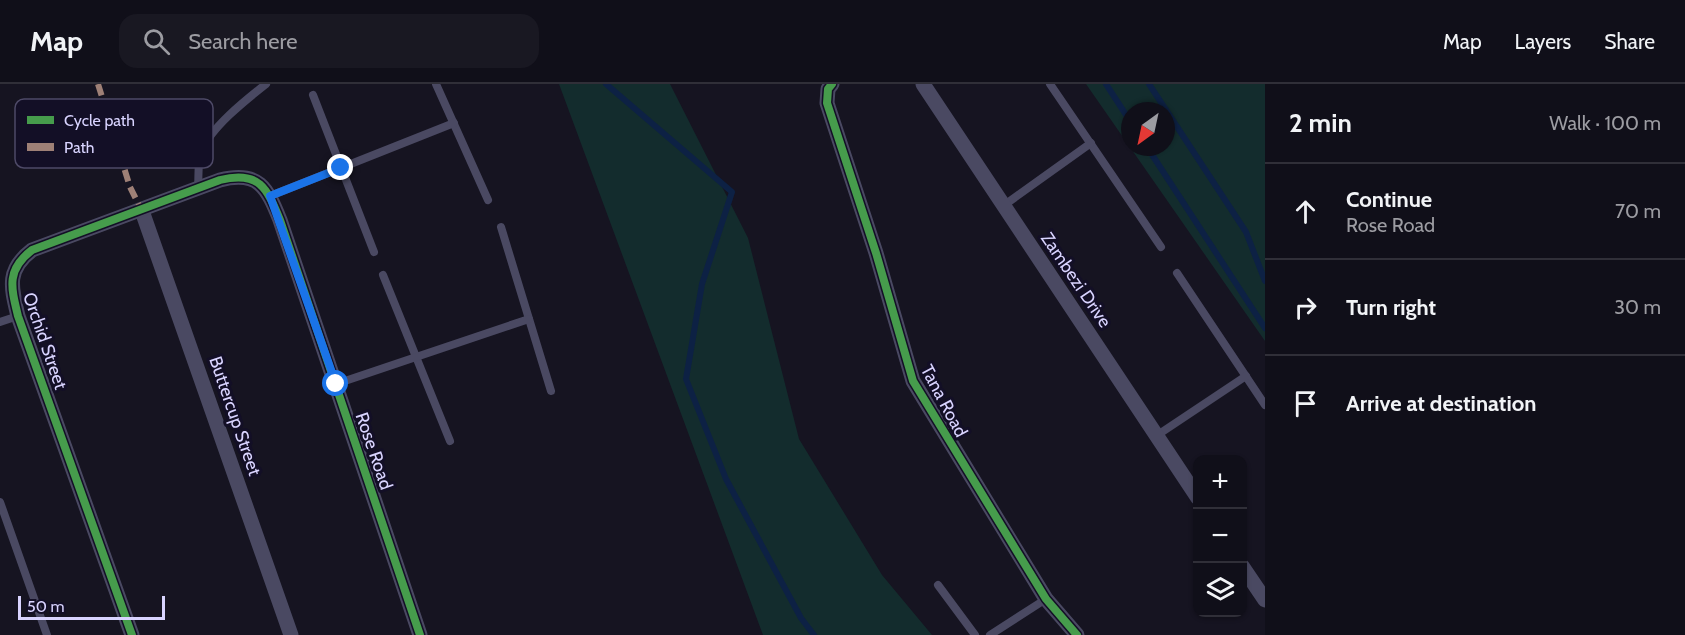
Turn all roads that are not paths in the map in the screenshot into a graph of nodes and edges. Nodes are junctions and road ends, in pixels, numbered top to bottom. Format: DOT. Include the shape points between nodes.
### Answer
graph roads {
  1 [pos="266,84"];
  2 [pos="436,84"];
  3 [pos="832,84"];
  4 [pos="923,84"];
  5 [pos="1050,84"];
  6 [pos="313,95"];
  7 [pos="454,123"];
  8 [pos="213,136"];
  9 [pos="1091,144"];
  10 [pos="199,168"];
  11 [pos="341,168"];
  12 [pos="255,179"];
  13 [pos="198,189"];
  14 [pos="270,196"];
  15 [pos="488,200"];
  16 [pos="1004,206"];
  17 [pos="142,211"];
  18 [pos="501,227"];
  19 [pos="1161,247"];
  20 [pos="374,252"];
  21 [pos="1177,273"];
  22 [pos="383,275"];
  23 [pos="18,316"];
  24 [pos="529,320"];
  25 [pos="0,322"];
  26 [pos="416,356"];
  27 [pos="1246,376"];
  28 [pos="336,384"];
  29 [pos="551,391"];
  30 [pos="1265,405"];
  31 [pos="1156,436"];
  32 [pos="450,441"];
  33 [pos="1193,492"];
  34 [pos="0,502"];
  35 [pos="1247,573"];
  36 [pos="938,585"];
  37 [pos="1046,598"];
  38 [pos="1265,600"];
  39 [pos="46,635"];
  40 [pos="132,635"];
  41 [pos="291,635"];
  42 [pos="420,635"];
  43 [pos="975,635"];
  44 [pos="990,635"];
  45 [pos="1077,635"];
  1 -- 8 [label="lane" via="242,103"];
  2 -- 7 [label="lane"];
  3 -- 37 [label="street, Tana Road" via="828,103 913,381"];
  4 -- 16 [label="street, Zambezi Drive"];
  5 -- 9 [label="lane"];
  6 -- 11 [label="lane"];
  7 -- 11 [label="lane"];
  7 -- 15 [label="lane"];
  9 -- 16 [label="lane"];
  9 -- 19 [label="lane"];
  10 -- 13 [label="lane"];
  11 -- 14 [label="lane"];
  11 -- 20 [label="lane"];
  12 -- 13 [label="street, Orchid Street" via="228,178"];
  12 -- 14 [label="street, Rose Road"];
  13 -- 17 [label="street, Orchid Street"];
  14 -- 28 [label="street, Rose Road"];
  16 -- 31 [label="street, Zambezi Drive"];
  17 -- 23 [label="street, Orchid Street" via="44,245 24,256 18,262 12,283"];
  17 -- 41 [label="street, Buttercup Street"];
  18 -- 24 [label="lane"];
  21 -- 27 [label="lane"];
  22 -- 26 [label="lane"];
  23 -- 25 [label="lane"];
  23 -- 40 [label="street, Orchid Street"];
  24 -- 26 [label="lane"];
  24 -- 29 [label="lane"];
  26 -- 28 [label="lane"];
  26 -- 32 [label="lane"];
  27 -- 30 [label="lane"];
  27 -- 31 [label="lane"];
  28 -- 42 [label="street, Rose Road"];
  31 -- 33 [label="street, Zambezi Drive"];
  34 -- 39 [label="lane"];
  35 -- 38 [label="street"];
  36 -- 43 [label="lane"];
  37 -- 44 [label="lane"];
  37 -- 45 [label="street, Tana Road"];
}
